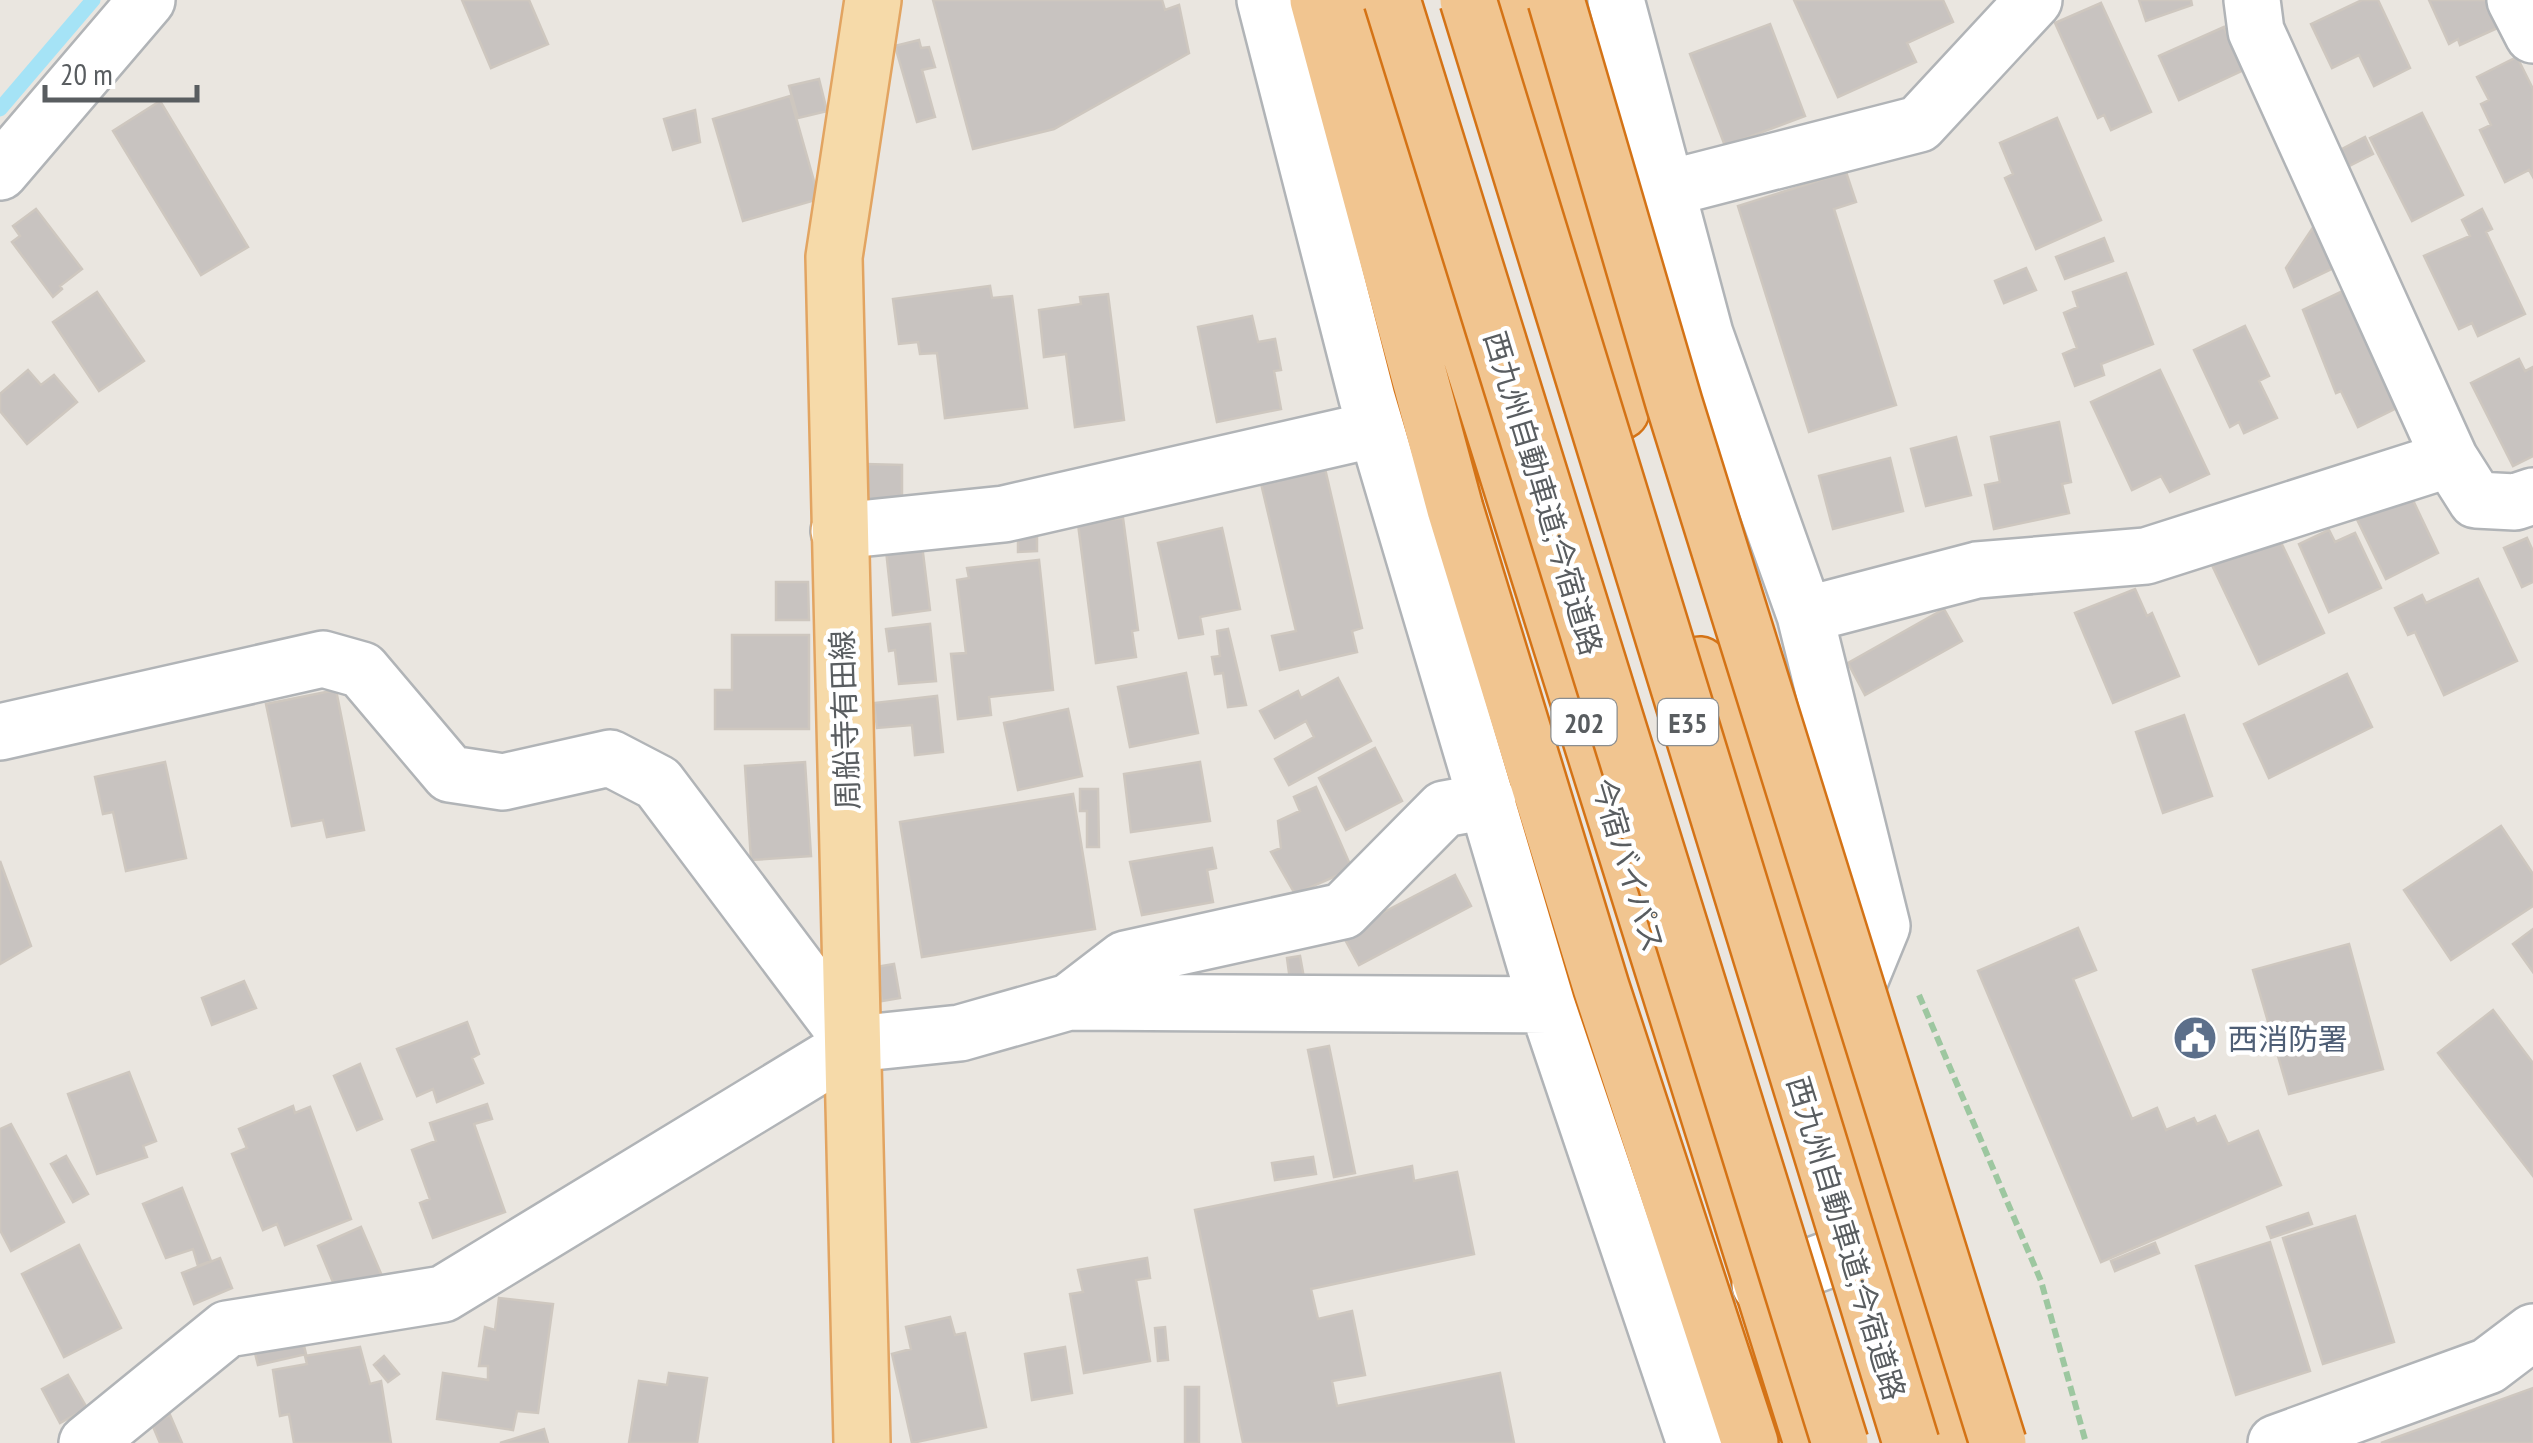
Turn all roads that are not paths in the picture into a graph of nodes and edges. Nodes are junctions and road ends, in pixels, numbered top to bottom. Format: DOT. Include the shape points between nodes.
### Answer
graph roads {
  1 [pos="147,0"];
  2 [pos="874,0"];
  3 [pos="1265,0"];
  4 [pos="1318,0"];
  5 [pos="1359,0"];
  6 [pos="1392,0"];
  7 [pos="1468,0"];
  8 [pos="1504,0"];
  9 [pos="1556,0"];
  10 [pos="1616,0"];
  11 [pos="2034,0"];
  12 [pos="2252,0"];
  13 [pos="2516,0"];
  14 [pos="2533,35"];
  15 [pos="0,172"];
  16 [pos="1670,188"];
  17 [pos="1376,429"];
  18 [pos="2450,459"];
  19 [pos="2533,496"];
  20 [pos="839,531"];
  21 [pos="1804,615"];
  22 [pos="0,732"];
  23 [pos="1488,801"];
  24 [pos="1069,1002"];
  25 [pos="1547,1005"];
  26 [pos="1817,1026"];
  27 [pos="854,1044"];
  28 [pos="1890,1237"];
  29 [pos="1760,1285"];
  30 [pos="2533,1332"];
  31 [pos="87,1443"];
  32 [pos="862,1443"];
  33 [pos="1695,1443"];
  34 [pos="1750,1443"];
  35 [pos="1812,1443"];
  36 [pos="1840,1443"];
  37 [pos="1911,1443"];
  38 [pos="1952,1443"];
  39 [pos="1998,1443"];
  40 [pos="2276,1443"];
  1 -- 15 [label="street"];
  2 -- 20 [label="main road, 周船寺有田線" via="834,257"];
  3 -- 17 [label="street"];
  4 -- 34 [label="highway" via="1455,509 1601,988"];
  5 -- 29 [label="highway, 今宿バイパス / 202"];
  6 -- 36 [label="highway, 西九州自動車道;今宿道路 / E35, bridge"];
  7 -- 37 [label="highway, 西九州自動車道;今宿道路 / E35, bridge"];
  8 -- 26 [label="highway" via="1652,519"];
  9 -- 39 [label="highway, bridge" via="1680,422"];
  10 -- 16 [label="street"];
  11 -- 16 [label="street" via="1919,124"];
  12 -- 18 [label="street" via="2256,32"];
  13 -- 14 [label="street"];
  16 -- 21 [label="street" via="1705,334"];
  17 -- 20 [label="street" via="1004,514"];
  17 -- 23 [label="street"];
  18 -- 19 [label="street" via="2476,500"];
  18 -- 21 [label="street" via="2146,556 1978,570"];
  20 -- 27 [label="main road, 周船寺有田線"];
  21 -- 26 [label="street" via="1882,926 1859,982"];
  22 -- 27 [label="street" via="324,660 362,670 450,774 503,782 610,758 658,783"];
  23 -- 24 [label="street" via="1444,809 1343,911 1125,959"];
  23 -- 25 [label="street"];
  24 -- 25 [label="street"];
  24 -- 27 [label="street" via="960,1033"];
  25 -- 33 [label="street"];
  26 -- 28 [label="highway"];
  27 -- 31 [label="street" via="443,1294 227,1329"];
  27 -- 32 [label="main road, 周船寺有田線"];
  28 -- 29 [label="street"];
  28 -- 38 [label="highway"];
  29 -- 35 [label="highway, 今宿バイパス / 202"];
  30 -- 40 [label="street" via="2488,1366"];
}
